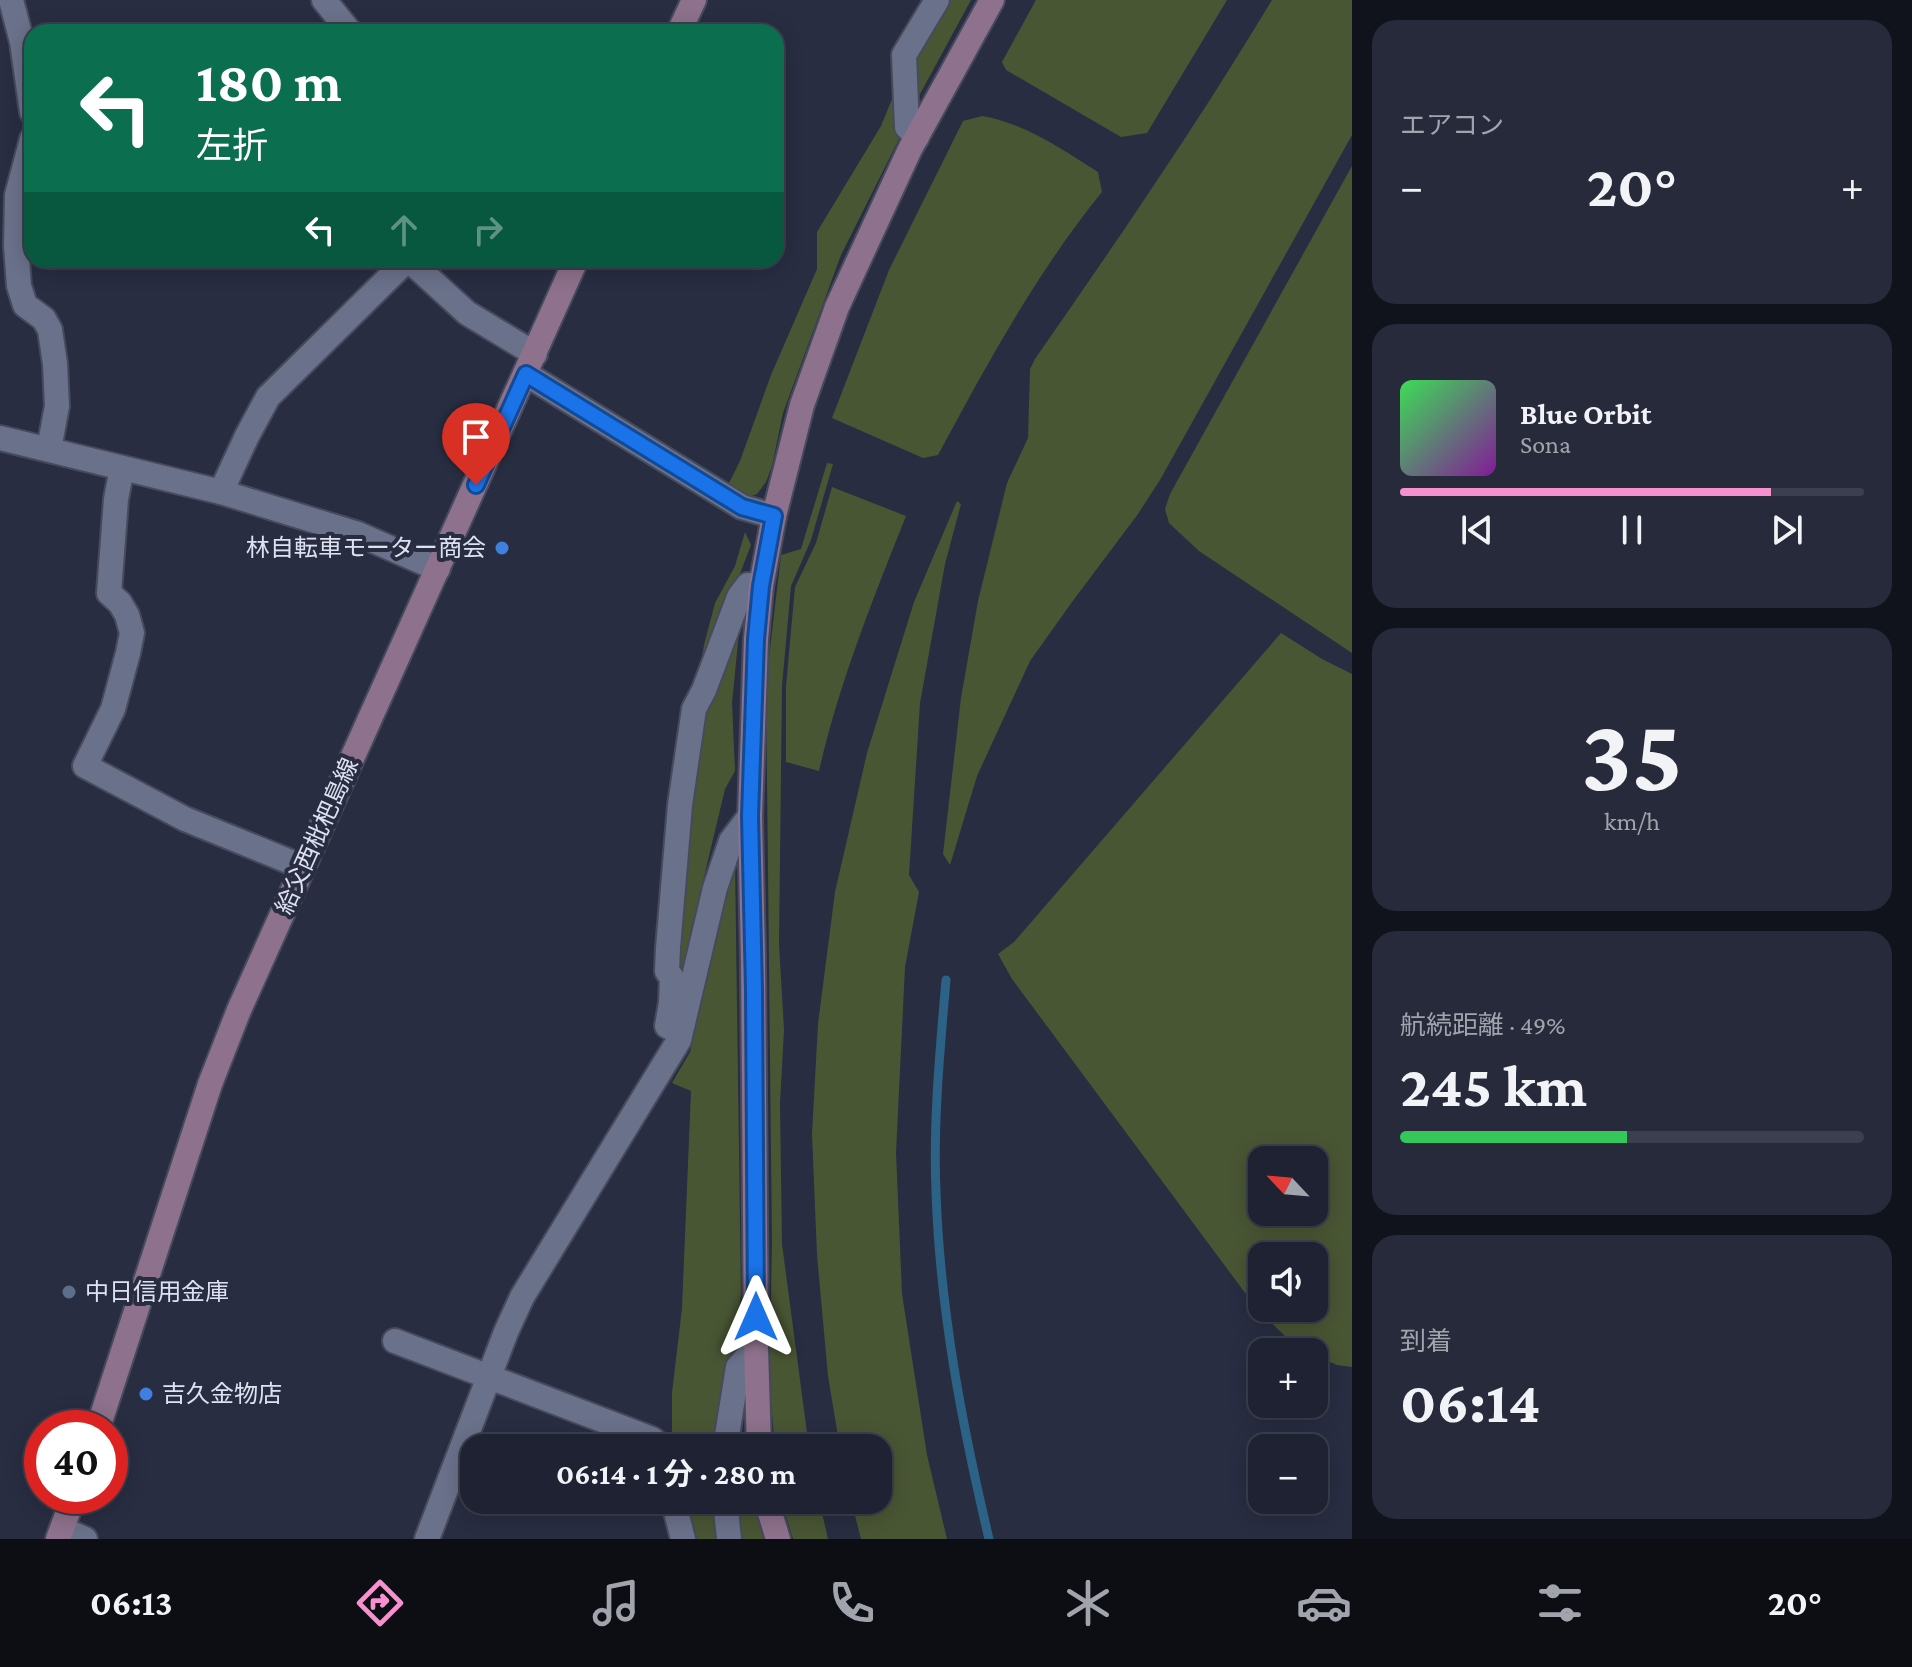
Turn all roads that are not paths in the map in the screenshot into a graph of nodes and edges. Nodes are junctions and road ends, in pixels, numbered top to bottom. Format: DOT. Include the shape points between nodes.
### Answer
graph roads {
  1 [pos="11,0"];
  2 [pos="324,0"];
  3 [pos="694,0"];
  4 [pos="937,0"];
  5 [pos="992,0"];
  6 [pos="344,24"];
  7 [pos="683,24"];
  8 [pos="24,56"];
  9 [pos="917,137"];
  10 [pos="24,158"];
  11 [pos="9,194"];
  12 [pos="400,268"];
  13 [pos="417,268"];
  14 [pos="573,268"];
  15 [pos="531,364"];
  16 [pos="0,438"];
  17 [pos="49,449"];
  18 [pos="122,468"];
  19 [pos="221,492"];
  20 [pos="774,516"];
  21 [pos="438,569"];
  22 [pos="761,586"];
  23 [pos="750,816"];
  24 [pos="303,867"];
  25 [pos="681,1032"];
  26 [pos="395,1341"];
  27 [pos="756,1347"];
  28 [pos="490,1377"];
  29 [pos="104,1410"];
  30 [pos="639,1434"];
  31 [pos="727,1434"];
  32 [pos="759,1434"];
  33 [pos="71,1514"];
  34 [pos="677,1514"];
  35 [pos="726,1514"];
  36 [pos="770,1514"];
  37 [pos="68,1536"];
  38 [pos="427,1539"];
  39 [pos="683,1539"];
  40 [pos="729,1539"];
  41 [pos="778,1539"];
  1 -- 8 [label="street"];
  2 -- 6 [label="street"];
  3 -- 7 [label="street"];
  4 -- 9 [label="street" via="904,55 907,127"];
  5 -- 9 [label="street"];
  9 -- 20 [label="street" via="837,307 802,405"];
  10 -- 11 [label="street"];
  11 -- 17 [label="street" via="19,286 25,305 50,330 57,406"];
  12 -- 19 [label="street" via="268,397"];
  13 -- 15 [label="street"];
  14 -- 15 [label="street, 給父西枇杷島線"];
  15 -- 20 [label="street" via="742,507"];
  15 -- 21 [label="street, 給父西枇杷島線"];
  16 -- 17 [label="street"];
  17 -- 18 [label="street"];
  18 -- 19 [label="street"];
  18 -- 24 [label="street" via="109,593 127,615 132,633 113,709 85,766 185,819"];
  19 -- 21 [label="street" via="358,534"];
  20 -- 22 [label="street"];
  21 -- 24 [label="street, 給父西枇杷島線"];
  22 -- 23 [label="street"];
  22 -- 25 [label="street" via="748,585 739,597 694,709 667,959 672,978 667,1026"];
  23 -- 25 [label="street" via="731,841 715,888"];
  23 -- 27 [label="street"];
  24 -- 29 [label="street, 給父西枇杷島線" via="210,1084"];
  25 -- 28 [label="street" via="522,1297"];
  26 -- 28 [label="street"];
  27 -- 31 [label="street" via="738,1367"];
  27 -- 32 [label="street"];
  28 -- 30 [label="street"];
  28 -- 38 [label="street"];
  33 -- 37 [label="street"];
  34 -- 39 [label="street"];
  35 -- 40 [label="street"];
  36 -- 41 [label="street"];
}
